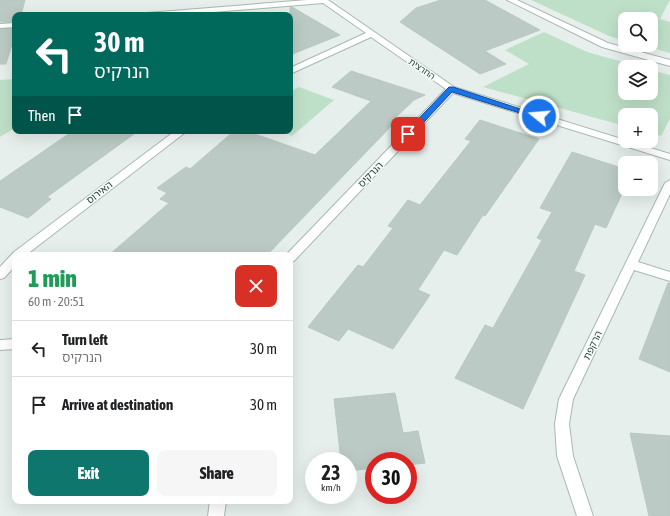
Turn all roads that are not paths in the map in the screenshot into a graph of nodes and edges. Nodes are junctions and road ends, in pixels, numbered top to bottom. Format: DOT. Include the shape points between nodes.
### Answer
graph roads {
  1 [pos="323,0"];
  2 [pos="511,0"];
  3 [pos="182,12"];
  4 [pos="12,25"];
  5 [pos="0,26"];
  6 [pos="371,34"];
  7 [pos="670,63"];
  8 [pos="293,70"];
  9 [pos="451,89"];
  10 [pos="177,134"];
  11 [pos="670,157"];
  12 [pos="670,183"];
  13 [pos="22,252"];
  14 [pos="293,255"];
  15 [pos="12,261"];
  16 [pos="631,264"];
  17 [pos="0,275"];
  18 [pos="670,277"];
  19 [pos="12,344"];
  20 [pos="0,345"];
  21 [pos="218,504"];
  22 [pos="216,516"];
  23 [pos="585,516"];
  1 -- 3 [label="street"];
  1 -- 6 [label="street, החרצית"];
  2 -- 7 [label="street" via="605,45"];
  4 -- 5 [label="street"];
  6 -- 8 [label="street"];
  6 -- 9 [label="street, החרצית"];
  9 -- 11 [label="street, החרצית"];
  9 -- 14 [label="street, הנרקיס"];
  10 -- 13 [label="street, האירוס"];
  12 -- 16 [label="street, הרקפת"];
  15 -- 17 [label="street"];
  16 -- 18 [label="street"];
  16 -- 23 [label="street, הרקפת" via="566,400 562,424 565,456"];
  19 -- 20 [label="street"];
  21 -- 22 [label="street"];
}
